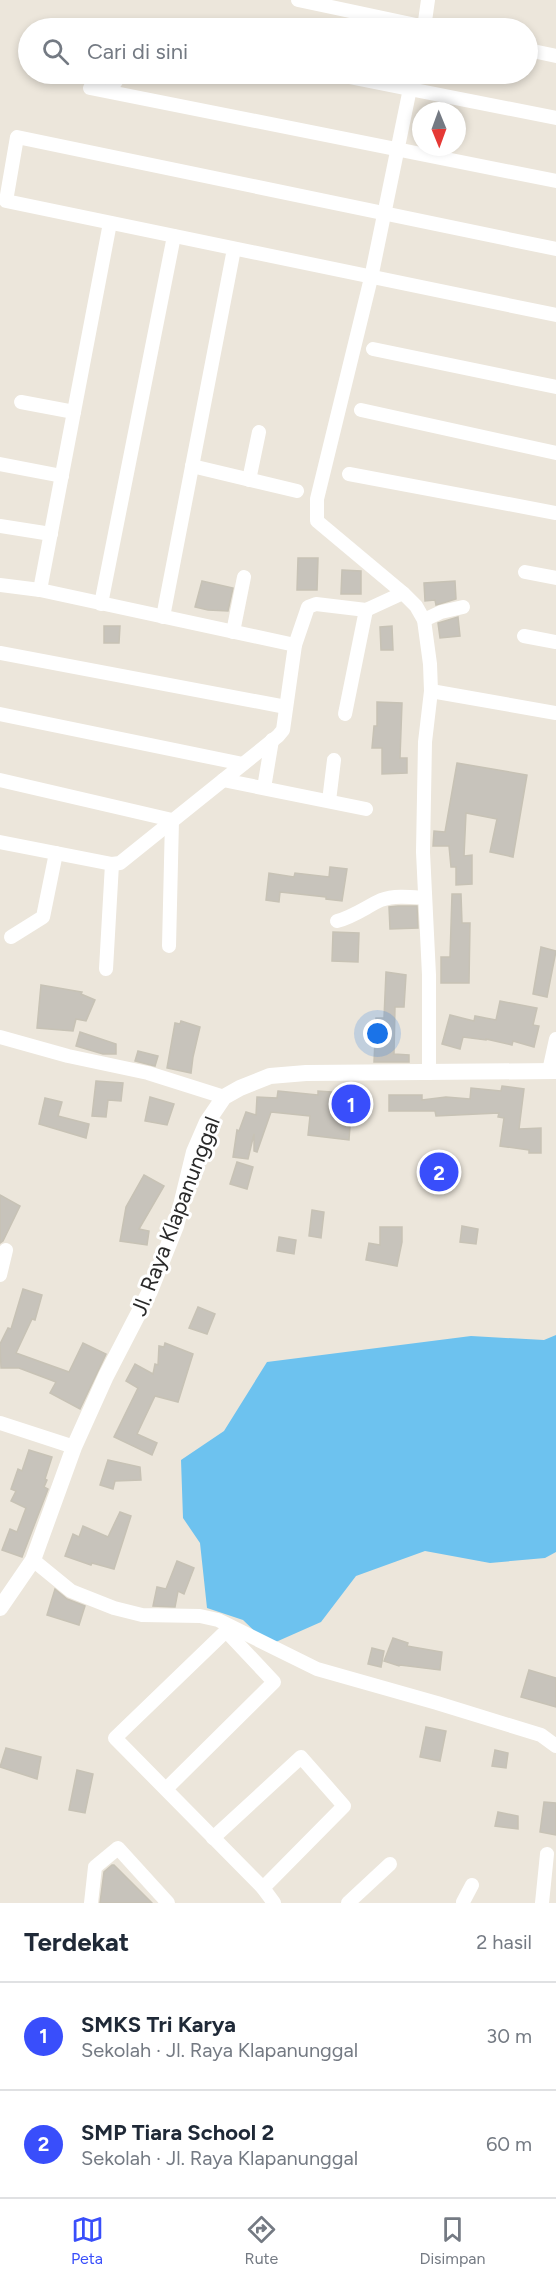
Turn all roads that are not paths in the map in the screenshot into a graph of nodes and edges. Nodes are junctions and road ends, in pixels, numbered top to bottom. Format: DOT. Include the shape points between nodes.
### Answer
graph roads {
  1 [pos="298,0"];
  2 [pos="428,0"];
  3 [pos="380,18"];
  4 [pos="427,18"];
  5 [pos="538,52"];
  6 [pos="556,56"];
  7 [pos="114,84"];
  8 [pos="380,84"];
  9 [pos="410,84"];
  10 [pos="90,87"];
  11 [pos="409,90"];
  12 [pos="109,91"];
  13 [pos="556,118"];
  14 [pos="398,150"];
  15 [pos="556,181"];
  16 [pos="384,213"];
  17 [pos="110,223"];
  18 [pos="174,236"];
  19 [pos="234,249"];
  20 [pos="556,249"];
  21 [pos="371,278"];
  22 [pos="556,315"];
  23 [pos="373,349"];
  24 [pos="556,387"];
  25 [pos="21,402"];
  26 [pos="361,410"];
  27 [pos="74,412"];
  28 [pos="259,432"];
  29 [pos="556,453"];
  30 [pos="0,464"];
  31 [pos="192,466"];
  32 [pos="349,474"];
  33 [pos="62,476"];
  34 [pos="249,480"];
  35 [pos="297,491"];
  36 [pos="556,513"];
  37 [pos="0,526"];
  38 [pos="51,534"];
  39 [pos="525,572"];
  40 [pos="244,577"];
  41 [pos="556,578"];
  42 [pos="0,585"];
  43 [pos="40,590"];
  44 [pos="403,593"];
  45 [pos="101,604"];
  46 [pos="463,607"];
  47 [pos="366,610"];
  48 [pos="163,617"];
  49 [pos="424,620"];
  50 [pos="232,632"];
  51 [pos="524,636"];
  52 [pos="556,642"];
  53 [pos="295,645"];
  54 [pos="0,653"];
  55 [pos="431,691"];
  56 [pos="286,707"];
  57 [pos="556,713"];
  58 [pos="0,714"];
  59 [pos="345,714"];
  60 [pos="272,740"];
  61 [pos="334,760"];
  62 [pos="243,764"];
  63 [pos="0,780"];
  64 [pos="223,780"];
  65 [pos="264,788"];
  66 [pos="329,801"];
  67 [pos="366,809"];
  68 [pos="172,820"];
  69 [pos="0,842"];
  70 [pos="56,853"];
  71 [pos="112,864"];
  72 [pos="425,898"];
  73 [pos="336,921"];
  74 [pos="11,938"];
  75 [pos="169,946"];
  76 [pos="106,969"];
  77 [pos="0,1037"];
  78 [pos="556,1039"];
  79 [pos="553,1071"];
  80 [pos="429,1072"];
  81 [pos="224,1097"];
  82 [pos="6,1250"];
  83 [pos="0,1275"];
  84 [pos="0,1423"];
  85 [pos="74,1447"];
  86 [pos="33,1560"];
  87 [pos="0,1608"];
  88 [pos="556,1746"];
  89 [pos="166,1789"];
  90 [pos="213,1838"];
  91 [pos="547,1854"];
  92 [pos="390,1864"];
  93 [pos="472,1885"];
  94 [pos="263,1888"];
  95 [pos="91,1903"];
  96 [pos="168,1903"];
  97 [pos="274,1903"];
  98 [pos="348,1903"];
  99 [pos="463,1903"];
  100 [pos="542,1903"];
  1 -- 3 [label="street"];
  2 -- 4 [label="street"];
  5 -- 6 [label="street"];
  7 -- 12 [label="street"];
  8 -- 11 [label="street"];
  9 -- 11 [label="street"];
  10 -- 12 [label="street"];
  11 -- 13 [label="street"];
  11 -- 14 [label="street"];
  12 -- 14 [label="street"];
  14 -- 15 [label="street"];
  14 -- 16 [label="street"];
  16 -- 17 [label="street" via="17,137 6,201"];
  16 -- 20 [label="street"];
  16 -- 21 [label="street"];
  17 -- 18 [label="street"];
  17 -- 27 [label="street"];
  18 -- 19 [label="street"];
  18 -- 45 [label="street"];
  19 -- 21 [label="street"];
  19 -- 31 [label="street"];
  21 -- 22 [label="street"];
  21 -- 44 [label="street" via="317,499 317,521"];
  23 -- 24 [label="street"];
  25 -- 27 [label="street"];
  26 -- 29 [label="street"];
  27 -- 33 [label="street"];
  28 -- 34 [label="street"];
  30 -- 33 [label="street"];
  31 -- 34 [label="street"];
  31 -- 48 [label="street"];
  32 -- 36 [label="street"];
  33 -- 38 [label="street"];
  34 -- 35 [label="street"];
  37 -- 38 [label="street"];
  38 -- 43 [label="street"];
  39 -- 41 [label="street"];
  40 -- 50 [label="street"];
  42 -- 43 [label="street"];
  43 -- 45 [label="street"];
  44 -- 47 [label="street"];
  44 -- 49 [label="street"];
  45 -- 48 [label="street"];
  46 -- 49 [label="street"];
  47 -- 53 [label="street" via="312,604"];
  47 -- 59 [label="street"];
  48 -- 50 [label="street"];
  49 -- 55 [label="street"];
  50 -- 53 [label="street"];
  51 -- 52 [label="street"];
  53 -- 56 [label="street"];
  54 -- 56 [label="street"];
  55 -- 57 [label="street"];
  55 -- 72 [label="street" via="425,753"];
  56 -- 60 [label="street" via="283,730"];
  58 -- 62 [label="street"];
  60 -- 62 [label="street"];
  60 -- 65 [label="street"];
  61 -- 66 [label="street"];
  62 -- 64 [label="street"];
  63 -- 68 [label="street"];
  64 -- 65 [label="street"];
  64 -- 68 [label="street"];
  65 -- 66 [label="street"];
  66 -- 67 [label="street"];
  68 -- 71 [label="street" via="120,863"];
  68 -- 75 [label="street"];
  69 -- 70 [label="street"];
  70 -- 71 [label="street"];
  70 -- 74 [label="street" via="44,917"];
  71 -- 76 [label="street"];
  72 -- 73 [label="street" via="383,900"];
  72 -- 80 [label="street"];
  77 -- 81 [label="street"];
  78 -- 79 [label="street"];
  79 -- 80 [label="street, Jl. Raya Klapanunggal"];
  80 -- 81 [label="street, Jl. Raya Klapanunggal" via="270,1076"];
  81 -- 85 [label="street, Jl. Raya Klapanunggal" via="207,1122 195,1152 176,1226 150,1291"];
  82 -- 83 [label="street"];
  84 -- 85 [label="street"];
  85 -- 86 [label="street, Jl. Raya Klapanunggal"];
  86 -- 87 [label="street, Jl. Raya Klapanunggal"];
  86 -- 88 [label="street" via="71,1591 114,1608 142,1615 218,1620 317,1670 541,1735"];
  89 -- 89 [label="street" via="274,1682 226,1631 115,1738"];
  89 -- 90 [label="street"];
  90 -- 94 [label="street"];
  90 -- 94 [label="street" via="301,1757 344,1806"];
  91 -- 100 [label="street"];
  92 -- 98 [label="street"];
  93 -- 99 [label="street"];
  94 -- 97 [label="street"];
  95 -- 96 [label="street" via="94,1867 118,1848"];
}
